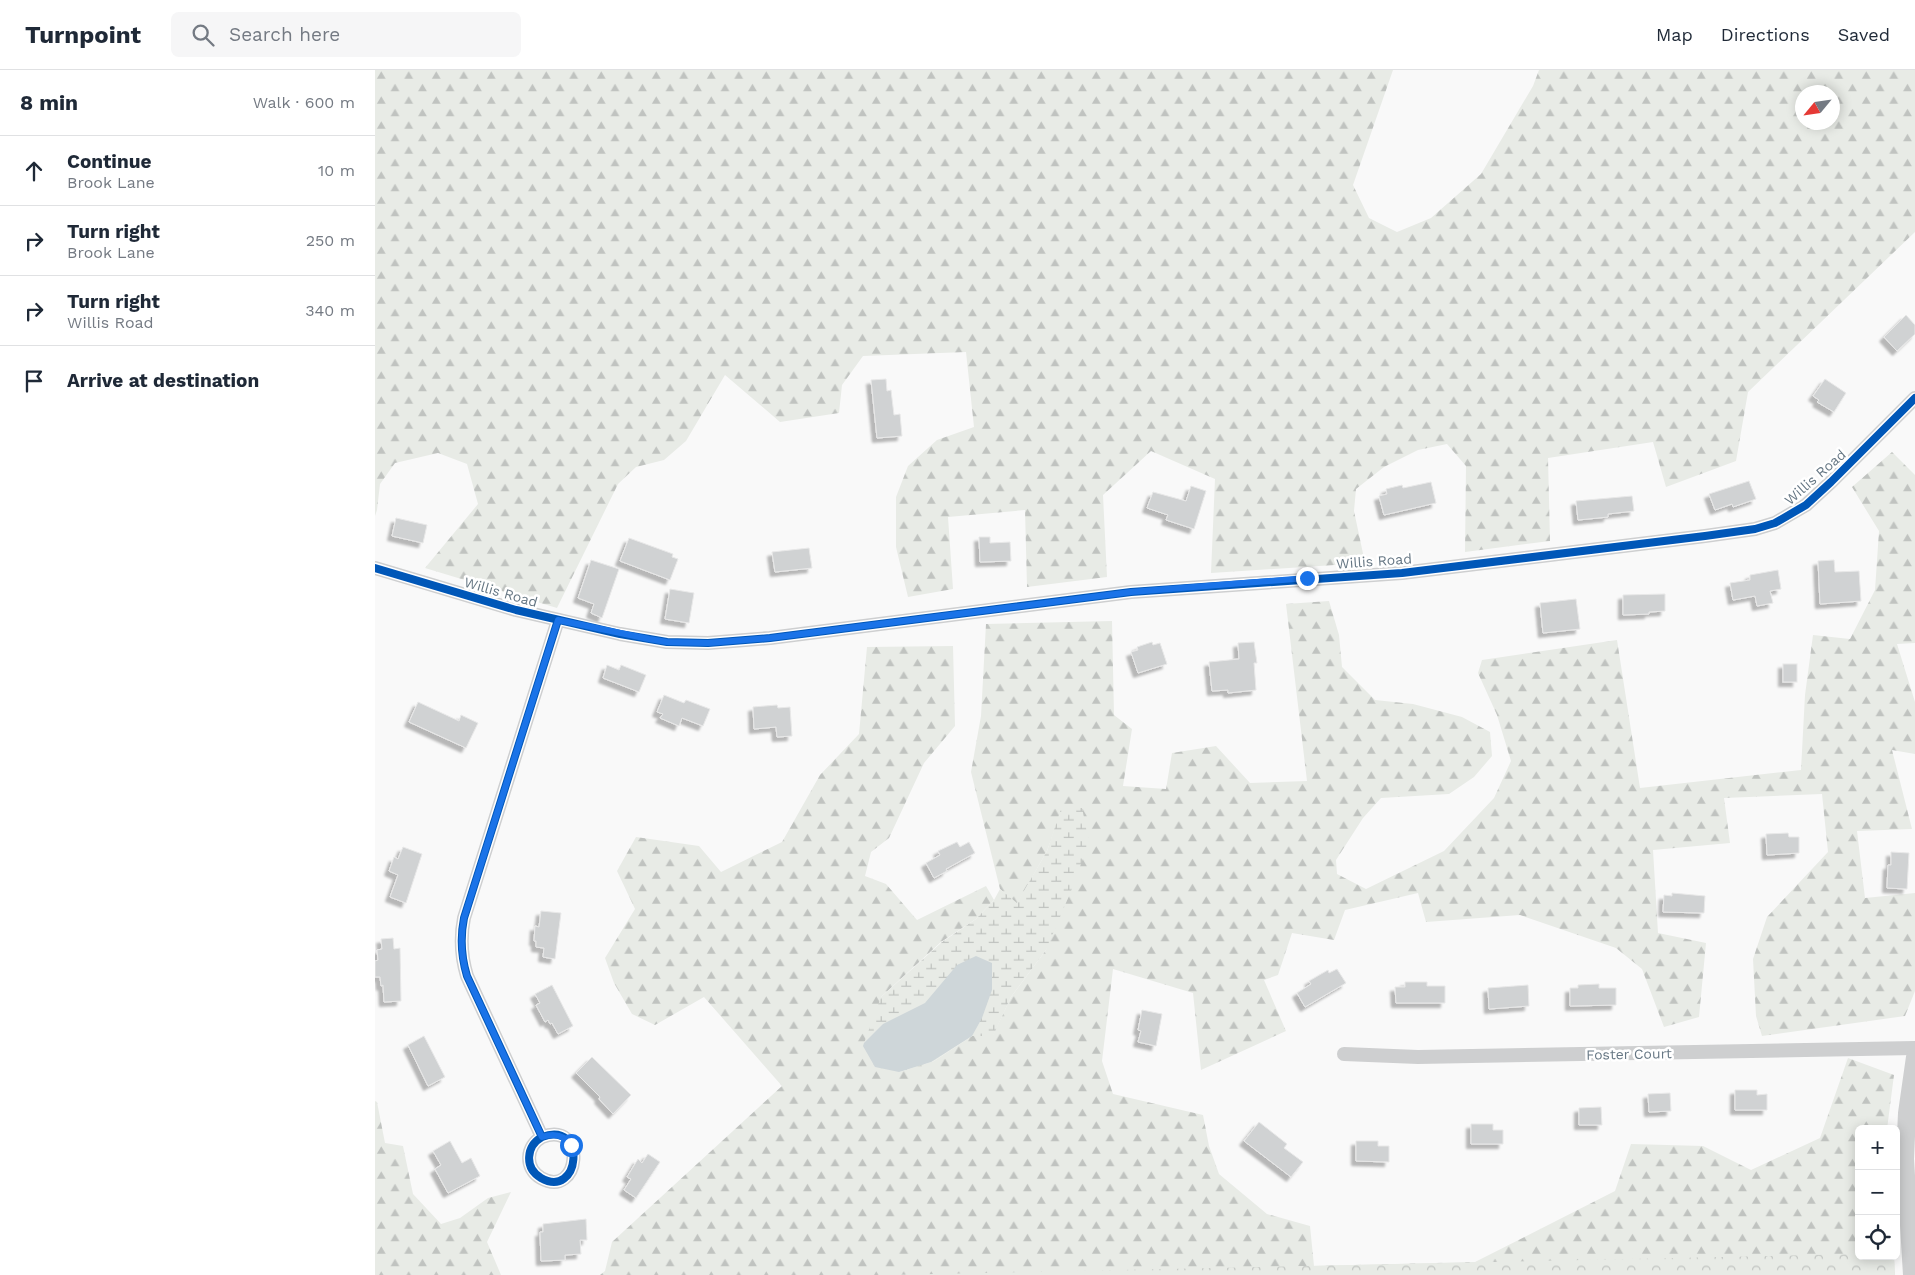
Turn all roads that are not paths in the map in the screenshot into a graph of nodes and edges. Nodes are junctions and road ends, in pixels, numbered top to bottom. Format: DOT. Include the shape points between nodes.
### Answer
graph roads {
  1 [pos="1915,398"];
  2 [pos="375,568"];
  3 [pos="558,620"];
  4 [pos="1915,1048"];
  5 [pos="1343,1054"];
  6 [pos="1915,1057"];
  7 [pos="542,1137"];
  8 [pos="1913,1275"];
  1 -- 3 [label="street, Willis Road" via="1806,505 1775,523 1755,528 1402,573 1131,592 724,642 667,642"];
  2 -- 3 [label="street, Willis Road"];
  3 -- 7 [label="street" via="464,918 461,938 467,976"];
  4 -- 5 [label="street, Foster Court" via="1418,1057"];
  6 -- 8 [label="street" via="1905,1159"];
}
